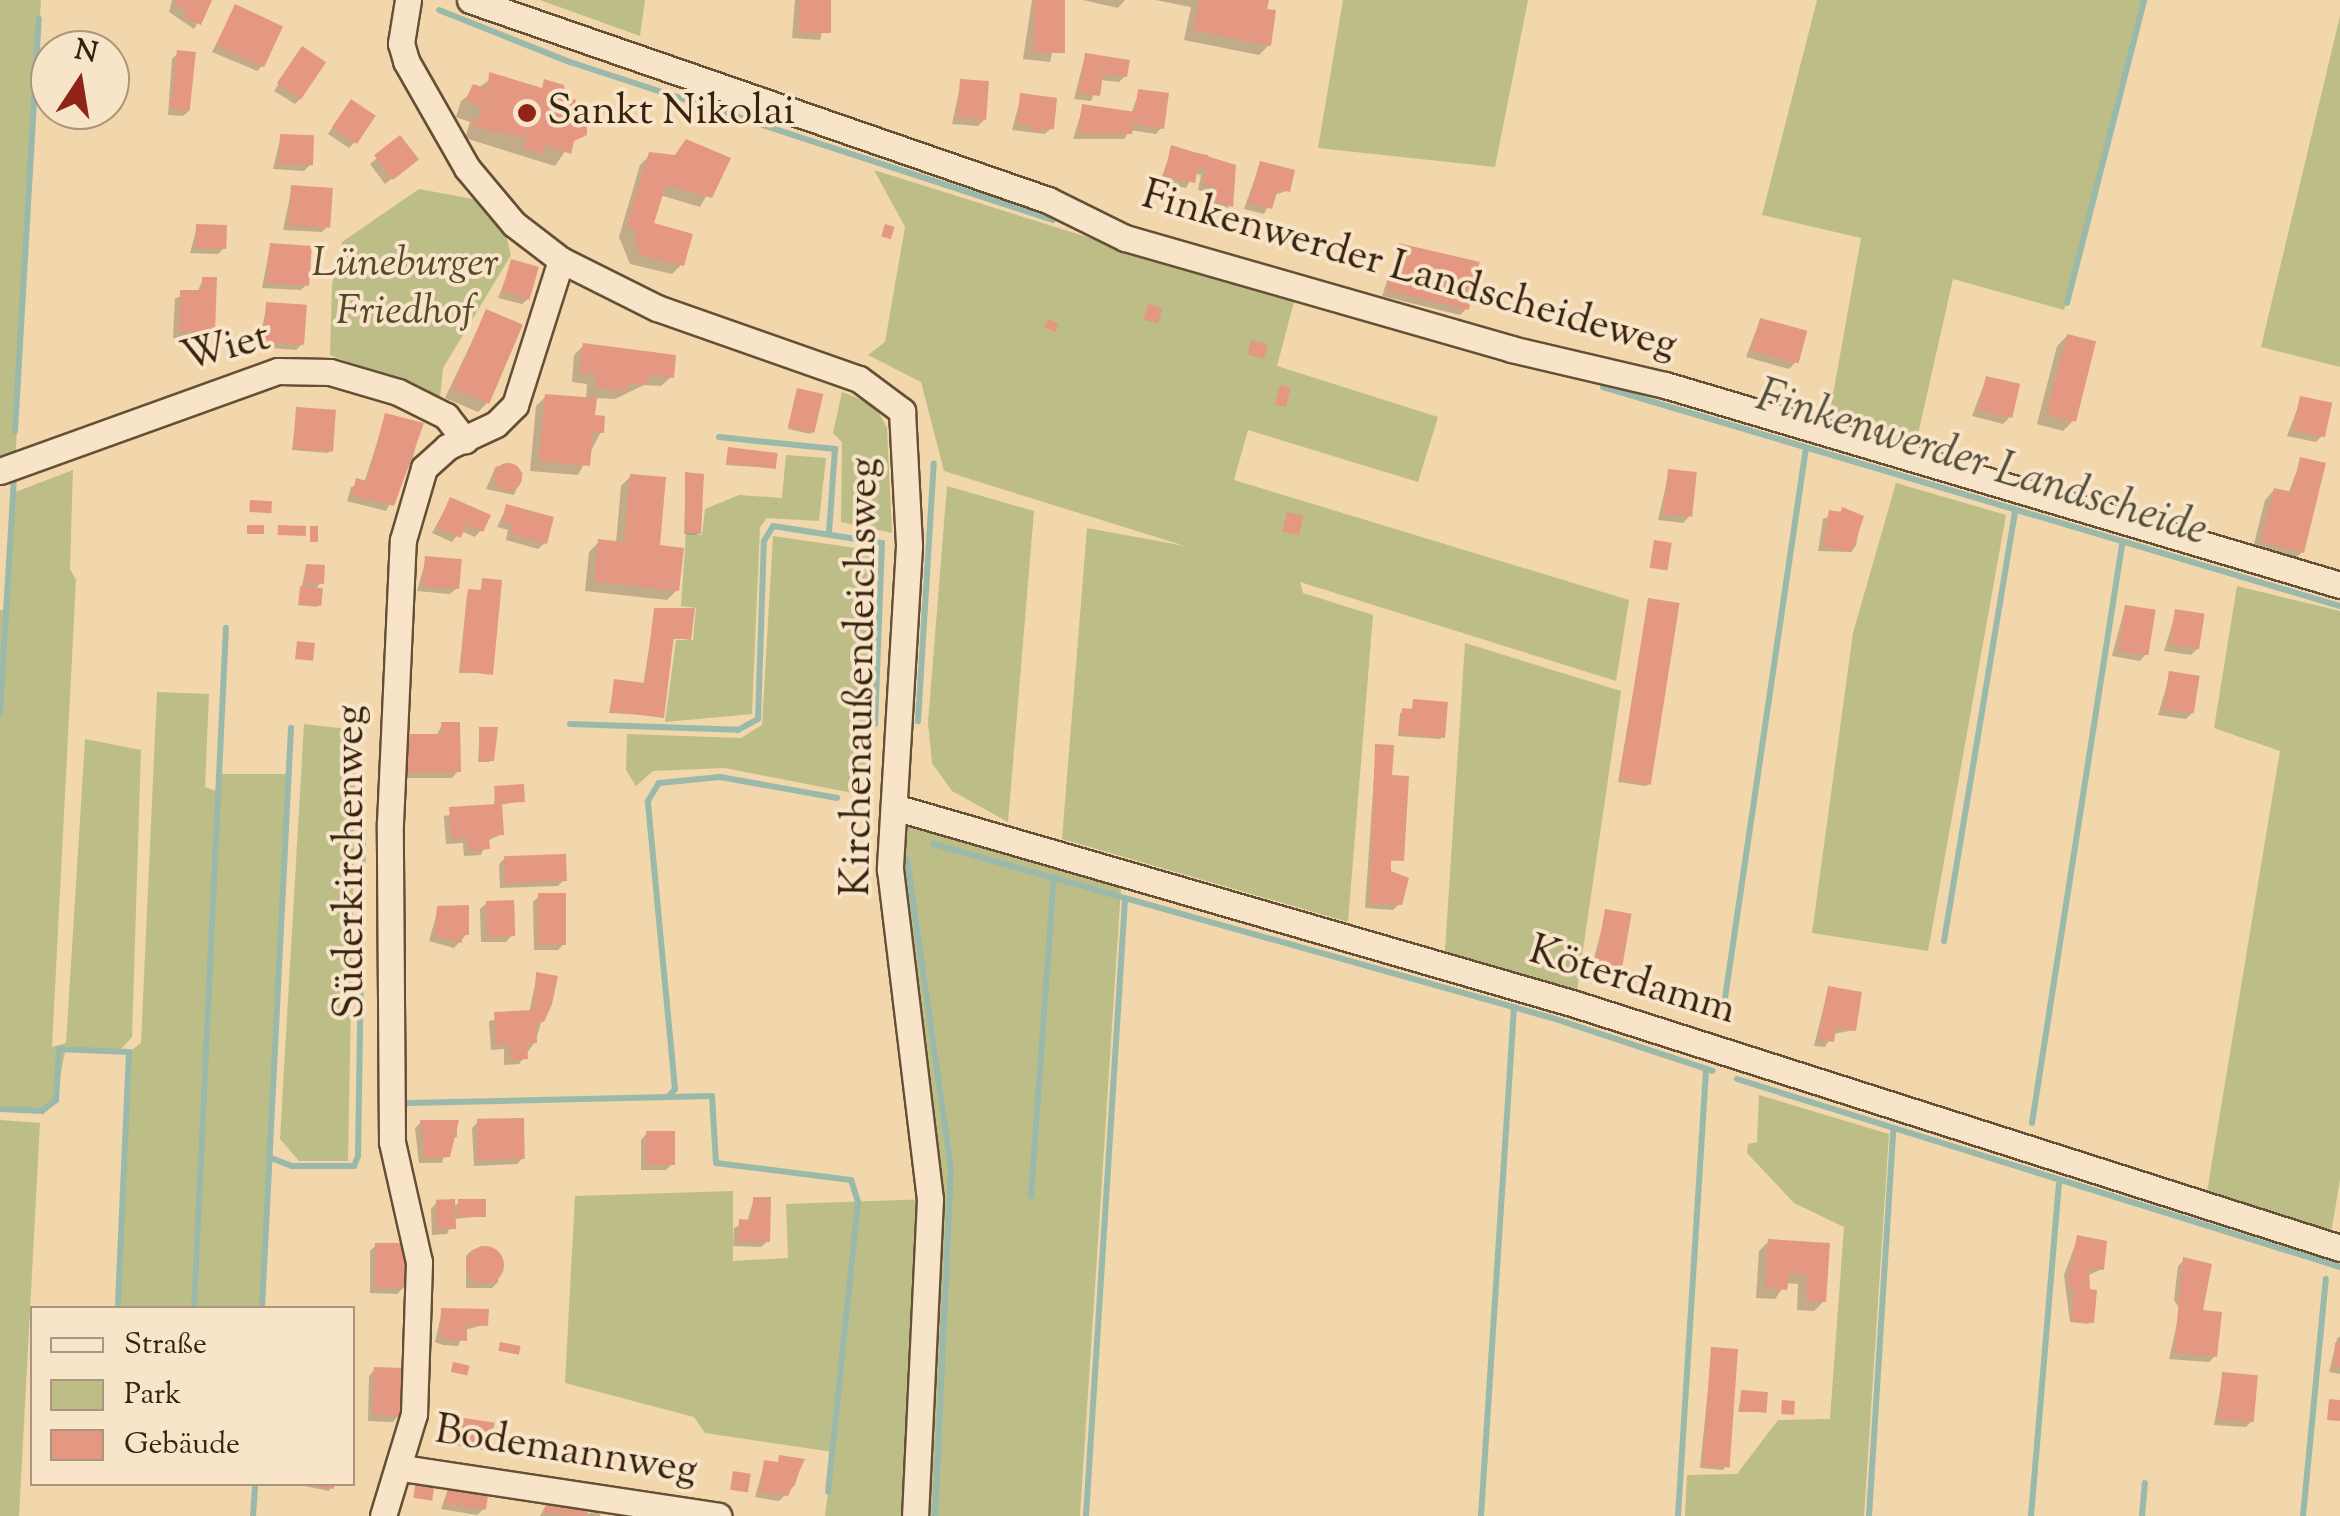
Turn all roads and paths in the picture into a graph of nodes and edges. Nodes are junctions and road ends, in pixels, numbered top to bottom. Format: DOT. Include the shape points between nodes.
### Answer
graph roads {
  1 [pos="408,0"];
  2 [pos="470,0"];
  3 [pos="561,260"];
  4 [pos="464,440"];
  5 [pos="0,471"];
  6 [pos="2340,585"];
  7 [pos="894,807"];
  8 [pos="2340,1248"];
  9 [pos="402,1468"];
  10 [pos="382,1516"];
  11 [pos="718,1516"];
  12 [pos="915,1516"];
  1 -- 3 [label="street, Kirchenaußendeichsweg" via="401,43 406,61 454,148 514,224"];
  2 -- 6 [label="street, Finkenwerder Landscheideweg" via="1048,200 1126,238 1511,349 1666,385"];
  3 -- 4 [label="street, Süderkirchenweg" via="514,405 496,424"];
  3 -- 7 [label="street, Kirchenaußendeichsweg" via="697,326 859,379 902,412 909,546"];
  4 -- 5 [label="street, Wiet" via="446,416 398,392 330,372 278,371"];
  4 -- 9 [label="street, Süderkirchenweg" via="432,458 414,489 402,540 393,662 392,1142 419,1262 414,1414"];
  7 -- 8 [label="street, Köterdamm" via="1575,1004"];
  7 -- 12 [label="street, Kirchenaußendeichsweg" via="890,869 930,1199"];
  9 -- 10 [label="street, Süderkirchenweg"];
  9 -- 11 [label="street, Bodemannweg"];
}
